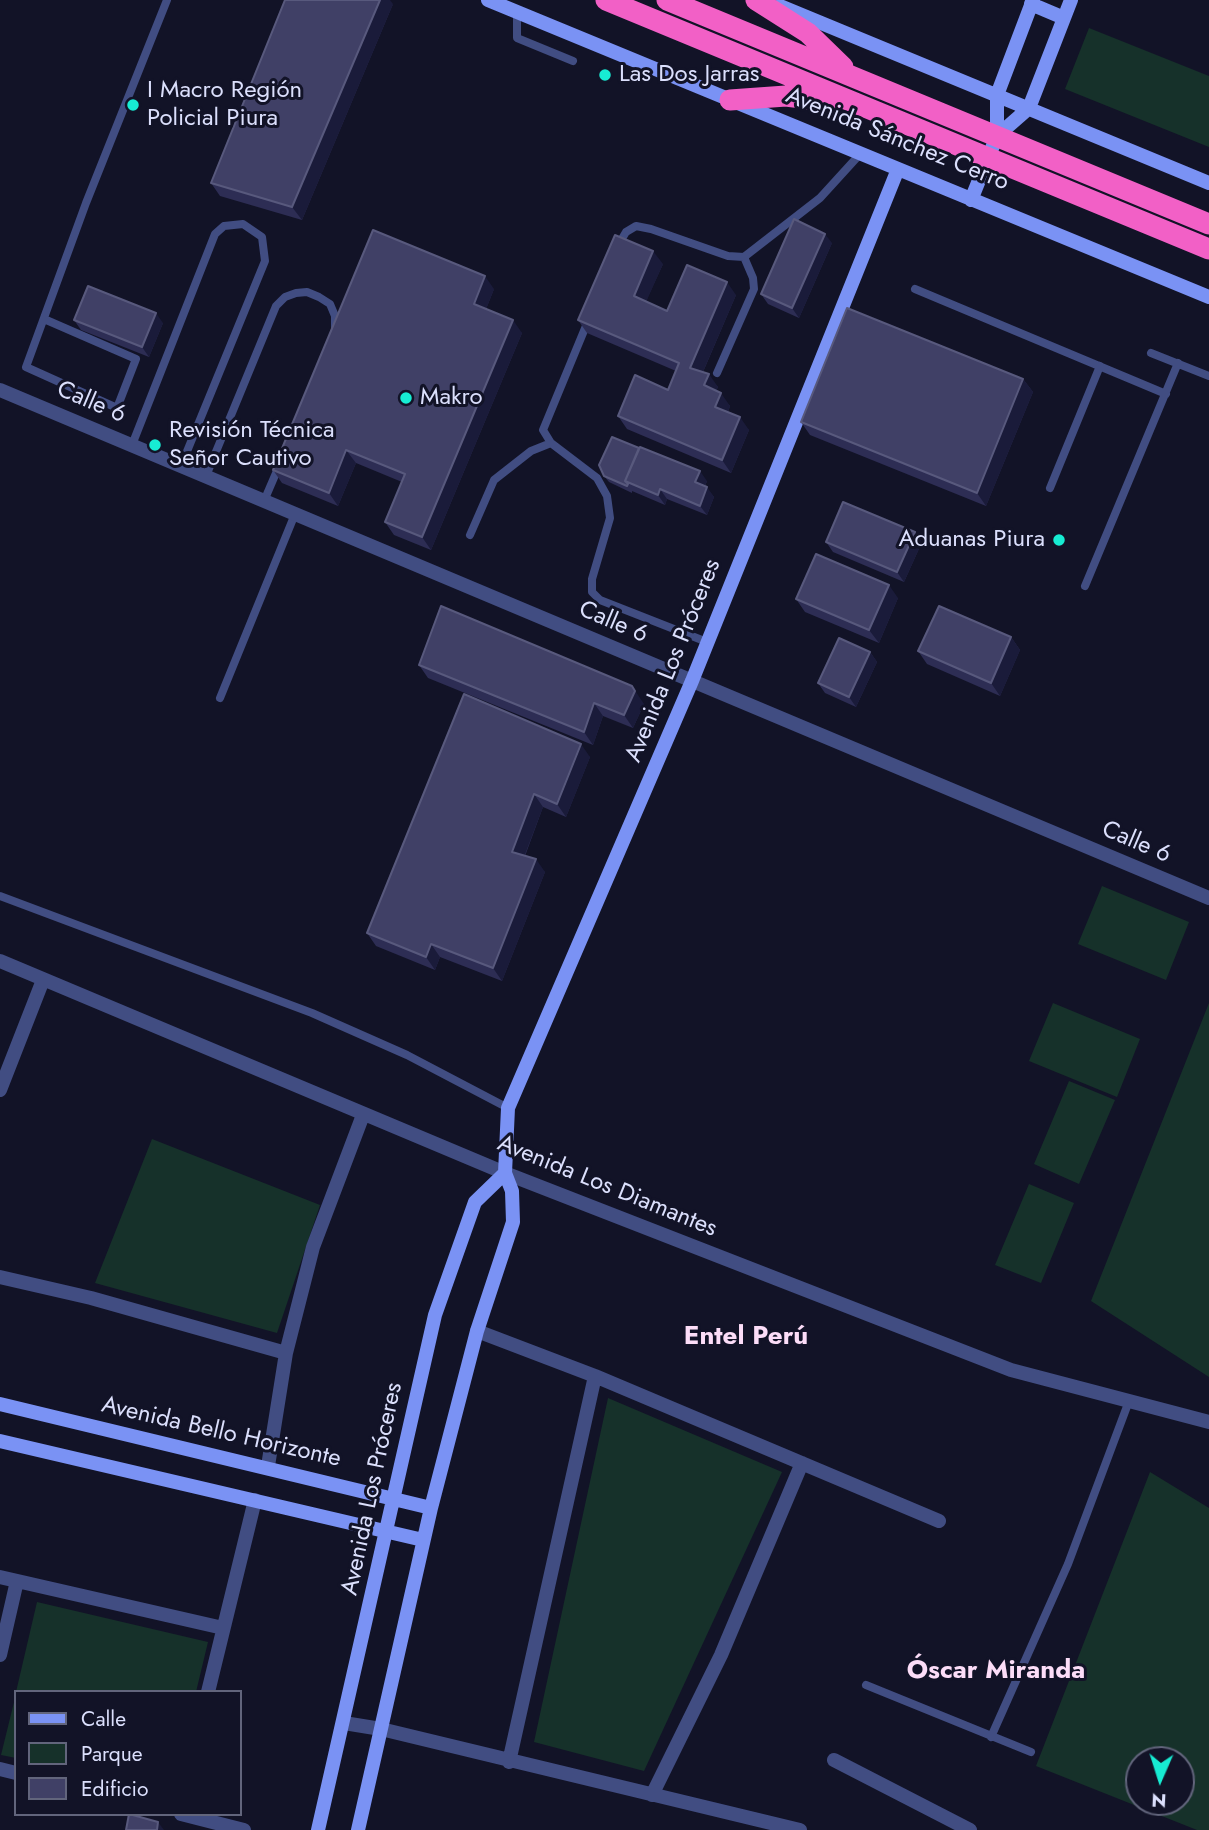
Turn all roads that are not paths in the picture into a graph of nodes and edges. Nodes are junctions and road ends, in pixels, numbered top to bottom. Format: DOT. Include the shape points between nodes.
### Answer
graph roads {
  1 [pos="166,0"];
  2 [pos="488,0"];
  3 [pos="606,0"];
  4 [pos="667,0"];
  5 [pos="756,0"];
  6 [pos="765,0"];
  7 [pos="1071,0"];
  8 [pos="1032,2"];
  9 [pos="517,12"];
  10 [pos="1064,18"];
  11 [pos="573,61"];
  12 [pos="852,76"];
  13 [pos="997,95"];
  14 [pos="730,100"];
  15 [pos="1030,108"];
  16 [pos="874,111"];
  17 [pos="997,136"];
  18 [pos="860,153"];
  19 [pos="988,158"];
  20 [pos="898,169"];
  21 [pos="1209,183"];
  22 [pos="1142,196"];
  23 [pos="971,200"];
  24 [pos="1209,211"];
  25 [pos="1209,224"];
  26 [pos="1209,249"];
  27 [pos="613,257"];
  28 [pos="744,257"];
  29 [pos="915,289"];
  30 [pos="1209,298"];
  31 [pos="589,317"];
  32 [pos="44,318"];
  33 [pos="330,342"];
  34 [pos="1151,353"];
  35 [pos="1178,363"];
  36 [pos="1100,366"];
  37 [pos="717,373"];
  38 [pos="1208,373"];
  39 [pos="0,390"];
  40 [pos="1166,394"];
  41 [pos="551,443"];
  42 [pos="132,445"];
  43 [pos="282,458"];
  44 [pos="181,466"];
  45 [pos="206,476"];
  46 [pos="1050,488"];
  47 [pos="264,501"];
  48 [pos="295,514"];
  49 [pos="470,535"];
  50 [pos="1085,586"];
  51 [pos="707,642"];
  52 [pos="692,681"];
  53 [pos="220,698"];
  54 [pos="0,896"];
  55 [pos="1209,898"];
  56 [pos="0,961"];
  57 [pos="43,980"];
  58 [pos="0,1090"];
  59 [pos="508,1108"];
  60 [pos="363,1115"];
  61 [pos="505,1173"];
  62 [pos="0,1277"];
  63 [pos="477,1331"];
  64 [pos="286,1353"];
  65 [pos="595,1376"];
  66 [pos="1129,1401"];
  67 [pos="0,1404"];
  68 [pos="1209,1422"];
  69 [pos="0,1441"];
  70 [pos="802,1463"];
  71 [pos="268,1466"];
  72 [pos="395,1499"];
  73 [pos="255,1500"];
  74 [pos="431,1508"];
  75 [pos="939,1521"];
  76 [pos="388,1531"];
  77 [pos="423,1540"];
  78 [pos="0,1577"];
  79 [pos="17,1581"];
  80 [pos="223,1628"];
  81 [pos="0,1655"];
  82 [pos="866,1685"];
  83 [pos="208,1690"];
  84 [pos="344,1723"];
  85 [pos="381,1730"];
  86 [pos="991,1737"];
  87 [pos="1031,1752"];
  88 [pos="834,1760"];
  89 [pos="509,1762"];
  90 [pos="652,1795"];
  91 [pos="189,1816"];
  92 [pos="244,1830"];
  93 [pos="318,1830"];
  94 [pos="358,1830"];
  95 [pos="800,1830"];
  96 [pos="970,1830"];
  1 -- 32 [label="lane"];
  2 -- 9 [label="street, Avenida Sánchez Cerro"];
  3 -- 16 [label="highway, Avenida Sánchez Cerro"];
  4 -- 12 [label="highway, Avenida Sánchez Cerro"];
  5 -- 12 [label="highway" via="808,33"];
  6 -- 13 [label="street"];
  7 -- 10 [label="street"];
  8 -- 10 [label="street"];
  8 -- 13 [label="street"];
  9 -- 11 [label="lane" via="517,38"];
  9 -- 14 [label="street, Avenida Sánchez Cerro"];
  10 -- 15 [label="street"];
  12 -- 17 [label="highway, Avenida Sánchez Cerro"];
  13 -- 15 [label="street"];
  13 -- 17 [label="street"];
  14 -- 16 [label="highway" via="786,96"];
  14 -- 18 [label="street, Avenida Sánchez Cerro"];
  15 -- 17 [label="street"];
  15 -- 21 [label="street"];
  16 -- 19 [label="highway, Avenida Sánchez Cerro"];
  17 -- 19 [label="street"];
  17 -- 22 [label="highway, Avenida Sánchez Cerro"];
  18 -- 20 [label="street, Avenida Sánchez Cerro"];
  18 -- 28 [label="lane" via="820,198"];
  19 -- 23 [label="street"];
  19 -- 26 [label="highway, Avenida Sánchez Cerro"];
  20 -- 23 [label="street, Avenida Sánchez Cerro"];
  20 -- 51 [label="street, Avenida Los Próceres"];
  22 -- 24 [label="highway" via="1171,197"];
  22 -- 25 [label="highway, Avenida Sánchez Cerro"];
  23 -- 30 [label="street, Avenida Sánchez Cerro"];
  27 -- 28 [label="lane" via="626,232 636,226"];
  28 -- 37 [label="lane" via="754,289"];
  29 -- 36 [label="lane"];
  31 -- 41 [label="lane" via="543,430"];
  32 -- 32 [label="lane" via="26,367 117,408 136,359"];
  33 -- 45 [label="lane" via="335,330 330,304 307,292 285,297 276,306"];
  34 -- 35 [label="lane"];
  35 -- 38 [label="lane"];
  35 -- 40 [label="lane"];
  36 -- 40 [label="lane"];
  36 -- 46 [label="lane"];
  39 -- 42 [label="street, Calle 6"];
  40 -- 50 [label="lane"];
  41 -- 49 [label="lane" via="494,480"];
  41 -- 51 [label="lane" via="597,478 607,496 610,518 592,592 600,600"];
  42 -- 44 [label="street, Calle 6"];
  42 -- 44 [label="lane" via="215,234 223,226 243,224 261,237 265,261"];
  43 -- 47 [label="lane"];
  44 -- 45 [label="street, Calle 6"];
  45 -- 47 [label="street, Calle 6"];
  47 -- 48 [label="street, Calle 6"];
  48 -- 52 [label="street, Calle 6"];
  48 -- 53 [label="lane"];
  51 -- 52 [label="street, Avenida Los Próceres"];
  52 -- 55 [label="street, Calle 6"];
  52 -- 59 [label="street, Avenida Los Próceres"];
  54 -- 59 [label="lane" via="312,1013 407,1055"];
  56 -- 57 [label="street, Avenida Los Diamantes"];
  57 -- 58 [label="street"];
  57 -- 60 [label="street, Avenida Los Diamantes"];
  59 -- 61 [label="street, Avenida Los Próceres"];
  60 -- 61 [label="street, Avenida Los Diamantes"];
  60 -- 64 [label="street" via="313,1247"];
  61 -- 63 [label="street, Avenida Los Próceres" via="512,1191 513,1222"];
  61 -- 66 [label="street, Avenida Los Diamantes" via="1011,1370"];
  61 -- 72 [label="street, Avenida Los Próceres" via="475,1202 435,1315"];
  62 -- 64 [label="street"];
  63 -- 65 [label="street"];
  63 -- 74 [label="street, Avenida Los Próceres"];
  64 -- 71 [label="street"];
  65 -- 70 [label="street"];
  65 -- 89 [label="street"];
  66 -- 68 [label="street, Avenida Los Diamantes"];
  66 -- 86 [label="lane" via="1068,1564"];
  67 -- 71 [label="street, Avenida Bello Horizonte"];
  69 -- 73 [label="street"];
  70 -- 75 [label="street"];
  70 -- 90 [label="street" via="721,1655"];
  71 -- 72 [label="street, Avenida Bello Horizonte"];
  72 -- 74 [label="street, Avenida Bello Horizonte"];
  72 -- 76 [label="street, Avenida Los Próceres"];
  73 -- 76 [label="street"];
  73 -- 80 [label="street"];
  74 -- 77 [label="street, Avenida Los Próceres"];
  76 -- 77 [label="street"];
  76 -- 84 [label="street, Avenida Los Próceres"];
  77 -- 85 [label="street, Avenida Los Próceres"];
  78 -- 79 [label="street"];
  79 -- 80 [label="street"];
  79 -- 81 [label="street"];
  80 -- 83 [label="street"];
  82 -- 86 [label="lane"];
  84 -- 85 [label="street"];
  84 -- 93 [label="street, Avenida Los Próceres"];
  85 -- 89 [label="street"];
  85 -- 94 [label="street, Avenida Los Próceres"];
  86 -- 87 [label="lane"];
  88 -- 96 [label="street"];
  89 -- 90 [label="street"];
  90 -- 95 [label="street"];
  91 -- 92 [label="street"];
}
